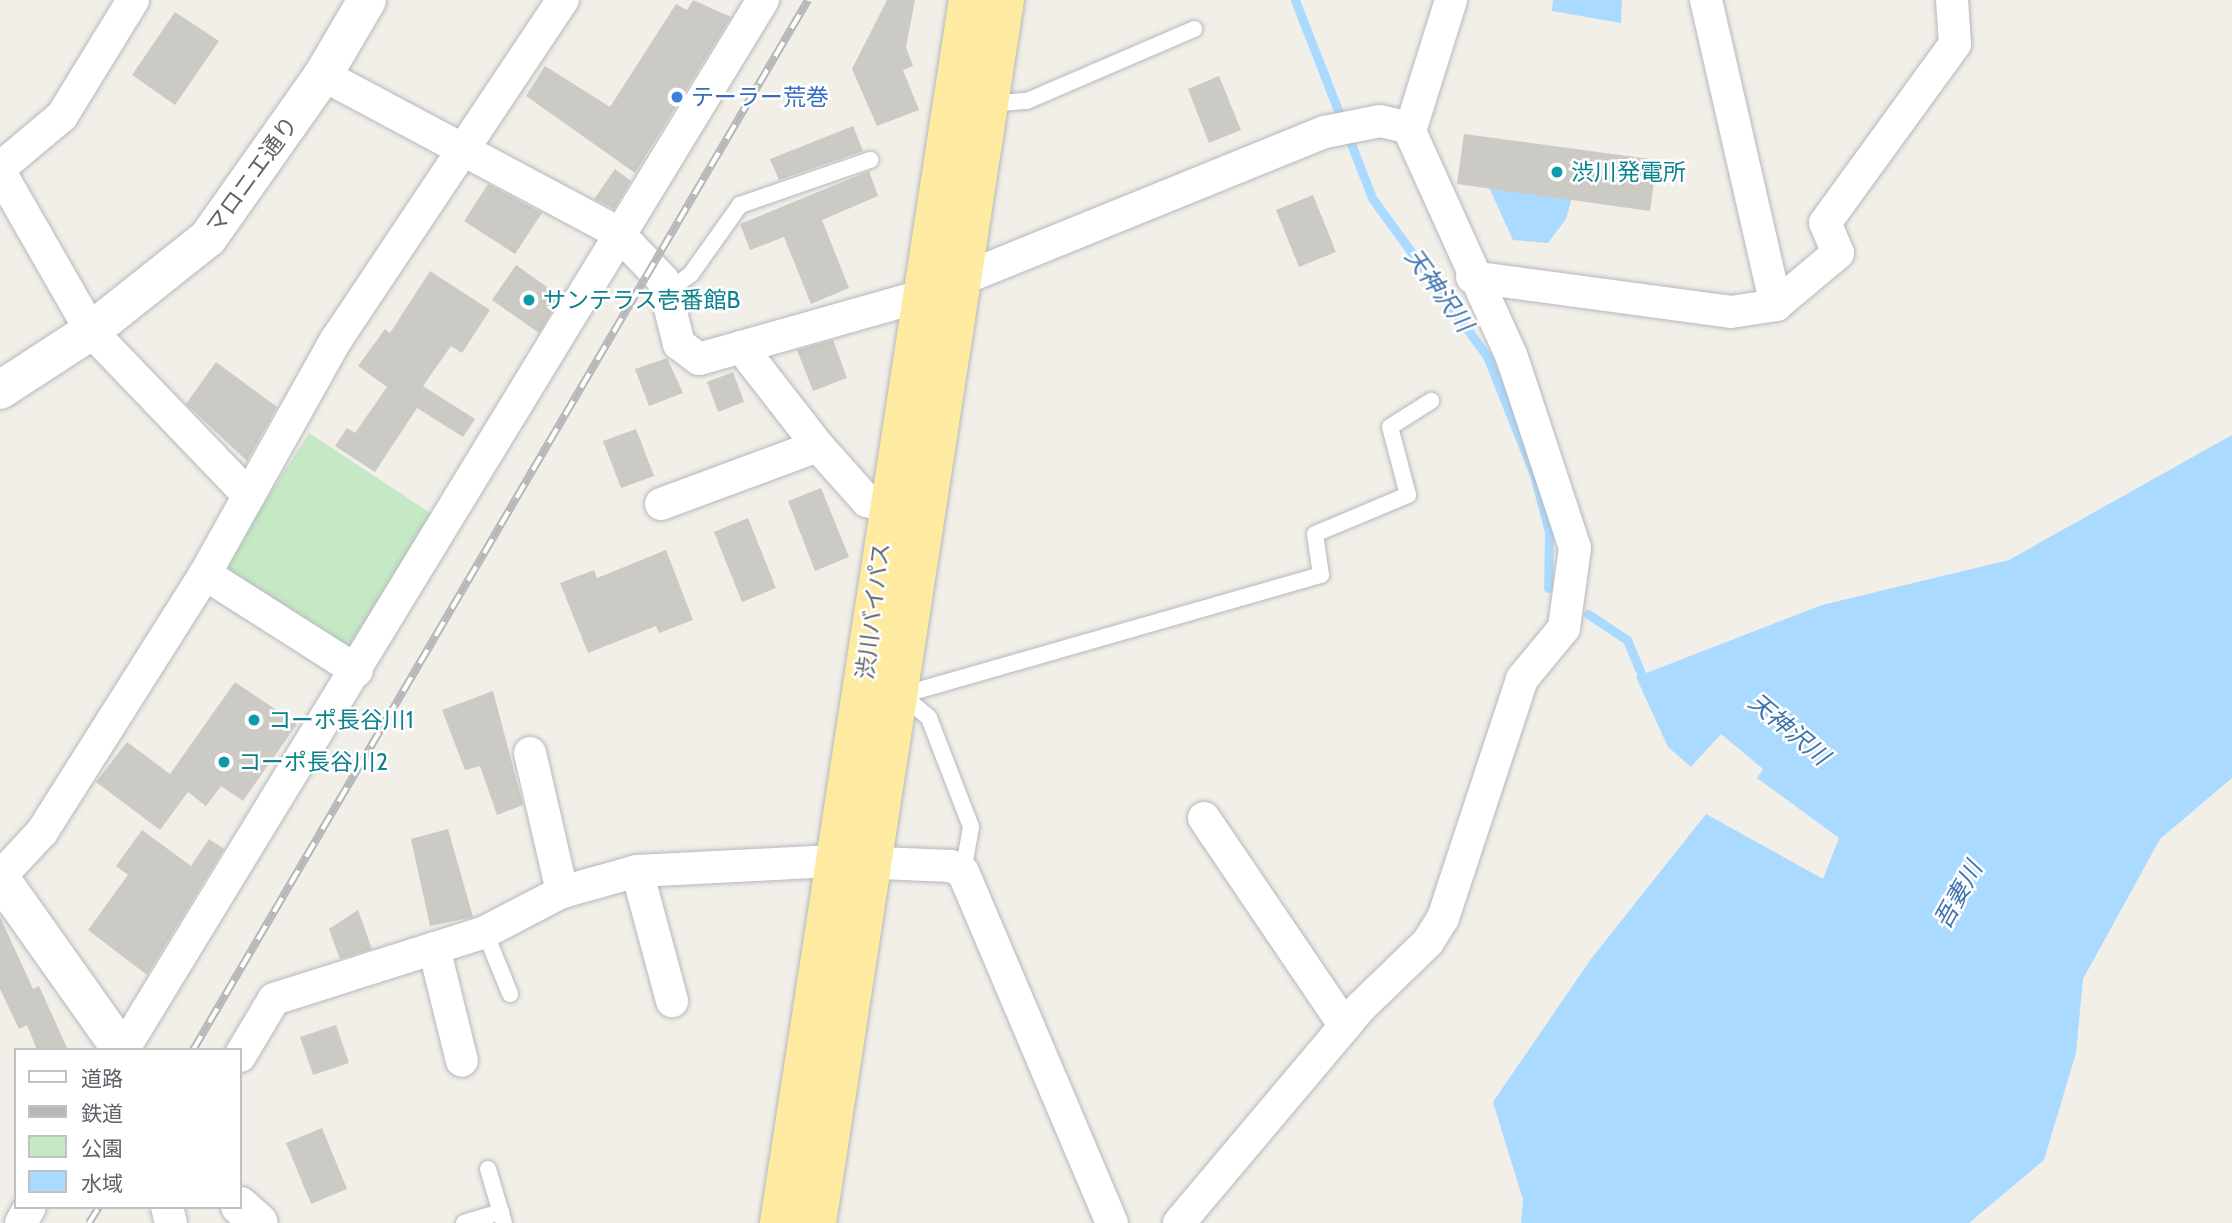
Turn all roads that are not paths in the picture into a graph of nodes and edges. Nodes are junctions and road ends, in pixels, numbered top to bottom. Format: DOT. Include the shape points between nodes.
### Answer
graph roads {
  1 [pos="133,0"];
  2 [pos="367,0"];
  3 [pos="563,0"];
  4 [pos="763,0"];
  5 [pos="968,0"];
  6 [pos="1005,0"];
  7 [pos="1451,0"];
  8 [pos="1706,0"];
  9 [pos="1952,0"];
  10 [pos="1194,29"];
  11 [pos="324,75"];
  12 [pos="989,104"];
  13 [pos="1410,128"];
  14 [pos="463,149"];
  15 [pos="870,160"];
  16 [pos="0,170"];
  17 [pos="617,232"];
  18 [pos="964,274"];
  19 [pos="1472,278"];
  20 [pos="665,293"];
  21 [pos="918,297"];
  22 [pos="1776,305"];
  23 [pos="92,331"];
  24 [pos="741,347"];
  25 [pos="0,390"];
  26 [pos="1432,401"];
  27 [pos="818,446"];
  28 [pos="249,496"];
  29 [pos="661,504"];
  30 [pos="887,506"];
  31 [pos="924,517"];
  32 [pos="205,574"];
  33 [pos="357,671"];
  34 [pos="902,695"];
  35 [pos="530,753"];
  36 [pos="1204,818"];
  37 [pos="834,861"];
  38 [pos="876,862"];
  39 [pos="637,871"];
  40 [pos="963,872"];
  41 [pos="0,878"];
  42 [pos="562,892"];
  43 [pos="485,932"];
  44 [pos="434,948"];
  45 [pos="510,994"];
  46 [pos="672,1001"];
  47 [pos="1345,1026"];
  48 [pos="121,1048"];
  49 [pos="123,1048"];
  50 [pos="242,1053"];
  51 [pos="463,1061"];
  52 [pos="488,1169"];
  53 [pos="242,1208"];
  54 [pos="503,1218"];
  55 [pos="259,1223"];
  56 [pos="464,1223"];
  57 [pos="779,1223"];
  58 [pos="817,1223"];
  59 [pos="1112,1223"];
  60 [pos="1179,1223"];
  1 -- 16 [label="street" via="62,116"];
  2 -- 11 [label="street, マロニエ通り"];
  3 -- 14 [label="street"];
  4 -- 17 [label="street"];
  5 -- 21 [label="highway, 渋川バイパス"];
  6 -- 12 [label="highway, 渋川バイパス"];
  7 -- 13 [label="street"];
  8 -- 22 [label="street"];
  9 -- 22 [label="street" via="1955,44 1825,223 1838,253"];
  10 -- 12 [label="lane" via="1027,101"];
  11 -- 14 [label="street"];
  11 -- 23 [label="street, マロニエ通り" via="208,238"];
  12 -- 18 [label="highway, 渋川バイパス"];
  13 -- 18 [label="street" via="1380,121 1335,129"];
  13 -- 19 [label="street"];
  14 -- 17 [label="street"];
  14 -- 28 [label="street" via="336,340"];
  15 -- 20 [label="lane" via="740,205 691,274"];
  16 -- 23 [label="street"];
  17 -- 20 [label="street" via="663,280"];
  17 -- 33 [label="street"];
  18 -- 21 [label="street"];
  18 -- 31 [label="highway, 渋川バイパス"];
  19 -- 22 [label="street" via="1731,312"];
  19 -- 47 [label="street" via="1511,355 1575,548 1564,628 1522,679 1443,918 1428,942"];
  20 -- 24 [label="street" via="688,356"];
  21 -- 24 [label="street"];
  21 -- 30 [label="highway, 渋川バイパス"];
  23 -- 25 [label="street, マロニエ通り"];
  23 -- 28 [label="street"];
  24 -- 27 [label="street"];
  26 -- 34 [label="lane" via="1390,427 1408,495 1315,534 1321,575"];
  27 -- 29 [label="street"];
  27 -- 30 [label="street" via="857,492"];
  28 -- 32 [label="street"];
  30 -- 31 [label="street"];
  30 -- 37 [label="highway, 渋川バイパス"];
  31 -- 34 [label="highway, 渋川バイパス"];
  32 -- 33 [label="street"];
  32 -- 41 [label="street" via="42,832"];
  33 -- 49 [label="street"];
  34 -- 38 [label="highway, 渋川バイパス"];
  34 -- 40 [label="lane" via="929,718 971,827"];
  35 -- 42 [label="street"];
  36 -- 47 [label="street"];
  37 -- 38 [label="street"];
  37 -- 39 [label="street"];
  37 -- 57 [label="highway, 渋川バイパス"];
  38 -- 40 [label="street"];
  38 -- 58 [label="highway, 渋川バイパス"];
  39 -- 42 [label="street"];
  39 -- 46 [label="street"];
  40 -- 59 [label="street"];
  41 -- 48 [label="street"];
  42 -- 43 [label="street"];
  43 -- 44 [label="street"];
  43 -- 45 [label="lane"];
  44 -- 50 [label="street" via="274,999"];
  44 -- 51 [label="street"];
  47 -- 60 [label="street"];
  52 -- 54 [label="lane"];
  53 -- 55 [label="street"];
  54 -- 56 [label="lane"];
}
